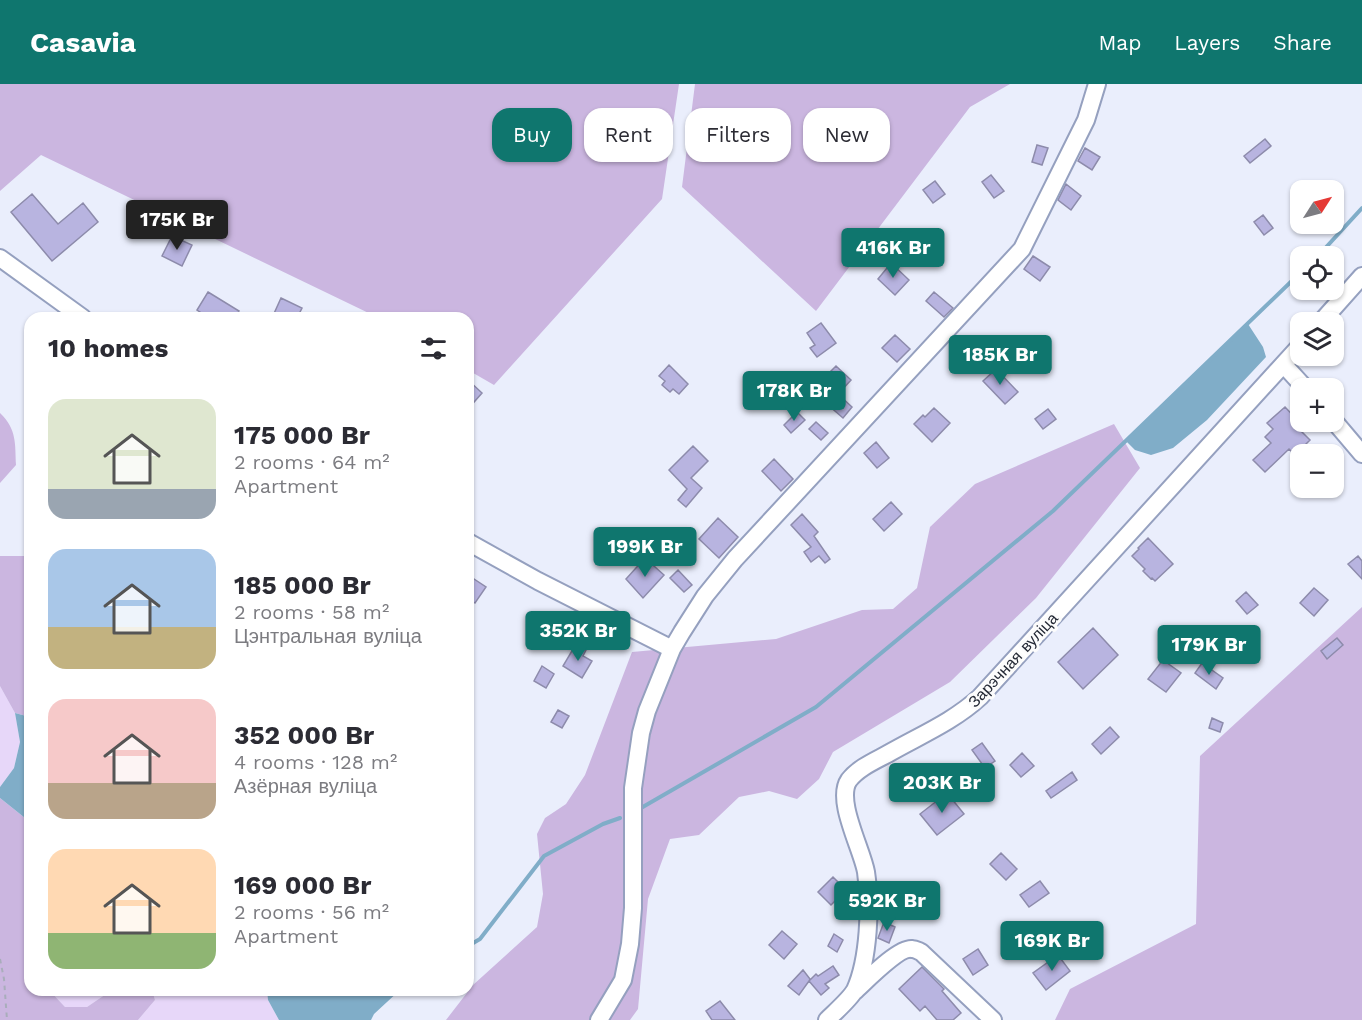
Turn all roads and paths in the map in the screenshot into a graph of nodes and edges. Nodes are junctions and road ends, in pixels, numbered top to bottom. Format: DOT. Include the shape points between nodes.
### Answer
graph roads {
  1 [pos="1098,84"];
  2 [pos="0,258"];
  3 [pos="1362,276"];
  4 [pos="75,312"];
  5 [pos="1330,312"];
  6 [pos="1290,358"];
  7 [pos="1284,365"];
  8 [pos="1296,378"];
  9 [pos="1343,432"];
  10 [pos="1362,454"];
  11 [pos="474,545"];
  12 [pos="672,650"];
  13 [pos="0,959"];
  14 [pos="854,992"];
  15 [pos="7,1020"];
  16 [pos="599,1020"];
  17 [pos="827,1020"];
  18 [pos="993,1020"];
  1 -- 12 [label="street" via="1086,120 1022,249 735,559 705,596"];
  2 -- 4 [label="street"];
  3 -- 5 [label="street"];
  6 -- 7 [label="street, Зарэчная вуліца"];
  7 -- 8 [label="street"];
  7 -- 14 [label="street, Зарэчная вуліца" via="980,697 961,713 868,764 849,781 844,790 845,801 863,858 868,897 865,953"];
  9 -- 10 [label="street"];
  11 -- 12 [label="street"];
  12 -- 16 [label="street" via="640,733 633,788 633,908 623,980"];
  13 -- 15 [label="path"];
  14 -- 17 [label="street, Зарэчная вуліца"];
  14 -- 18 [label="street" via="893,957 912,949 921,952"];
}
